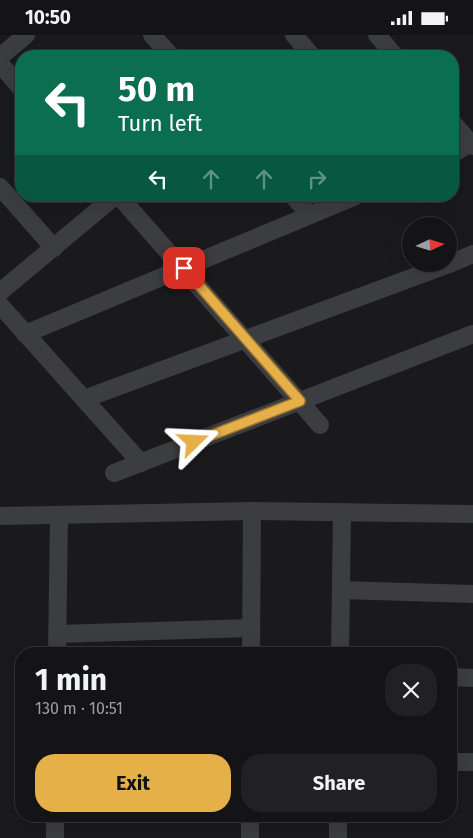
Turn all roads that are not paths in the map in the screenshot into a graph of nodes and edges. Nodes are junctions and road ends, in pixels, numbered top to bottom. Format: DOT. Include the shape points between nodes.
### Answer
graph roads {
  1 [pos="26,35"];
  2 [pos="152,35"];
  3 [pos="294,35"];
  4 [pos="377,35"];
  5 [pos="166,50"];
  6 [pos="307,50"];
  7 [pos="390,50"];
  8 [pos="0,57"];
  9 [pos="0,64"];
  10 [pos="15,81"];
  11 [pos="459,130"];
  12 [pos="472,144"];
  13 [pos="459,150"];
  14 [pos="0,187"];
  15 [pos="108,202"];
  16 [pos="124,202"];
  17 [pos="298,202"];
  18 [pos="341,202"];
  19 [pos="310,215"];
  20 [pos="54,248"];
  21 [pos="473,255"];
  22 [pos="458,261"];
  23 [pos="184,268"];
  24 [pos="425,273"];
  25 [pos="0,292"];
  26 [pos="0,305"];
  27 [pos="25,334"];
  28 [pos="473,334"];
  29 [pos="246,339"];
  30 [pos="84,399"];
  31 [pos="300,401"];
  32 [pos="320,425"];
  33 [pos="141,463"];
  34 [pos="114,473"];
  35 [pos="252,511"];
  36 [pos="342,512"];
  37 [pos="473,514"];
  38 [pos="0,516"];
  39 [pos="59,516"];
  40 [pos="341,590"];
  41 [pos="473,594"];
  42 [pos="251,628"];
  43 [pos="58,634"];
  44 [pos="57,647"];
  45 [pos="251,647"];
  46 [pos="340,647"];
  47 [pos="457,677"];
  48 [pos="473,678"];
  49 [pos="457,762"];
  50 [pos="473,762"];
  51 [pos="55,822"];
  52 [pos="250,822"];
  53 [pos="338,822"];
  54 [pos="55,838"];
  55 [pos="250,838"];
  56 [pos="338,838"];
  1 -- 8 [label="street"];
  2 -- 5 [label="street"];
  3 -- 6 [label="street"];
  4 -- 7 [label="street"];
  9 -- 10 [label="street"];
  11 -- 12 [label="street"];
  12 -- 13 [label="street"];
  14 -- 20 [label="street"];
  15 -- 20 [label="street"];
  16 -- 23 [label="street"];
  17 -- 19 [label="street"];
  18 -- 19 [label="street"];
  19 -- 23 [label="street"];
  20 -- 25 [label="street"];
  21 -- 22 [label="street"];
  23 -- 27 [label="street"];
  23 -- 29 [label="street"];
  24 -- 29 [label="street"];
  26 -- 27 [label="street"];
  27 -- 30 [label="street"];
  28 -- 31 [label="street"];
  29 -- 30 [label="street"];
  29 -- 31 [label="street"];
  30 -- 33 [label="street"];
  31 -- 32 [label="street"];
  31 -- 33 [label="street"];
  33 -- 34 [label="street"];
  35 -- 36 [label="street"];
  35 -- 39 [label="street"];
  35 -- 42 [label="street"];
  36 -- 37 [label="street"];
  36 -- 40 [label="street"];
  38 -- 39 [label="street"];
  39 -- 43 [label="street"];
  40 -- 41 [label="street"];
  40 -- 46 [label="street"];
  42 -- 43 [label="street"];
  42 -- 45 [label="street"];
  43 -- 44 [label="street"];
  47 -- 48 [label="street"];
  49 -- 50 [label="street"];
  51 -- 54 [label="street"];
  52 -- 55 [label="street"];
  53 -- 56 [label="street"];
}
